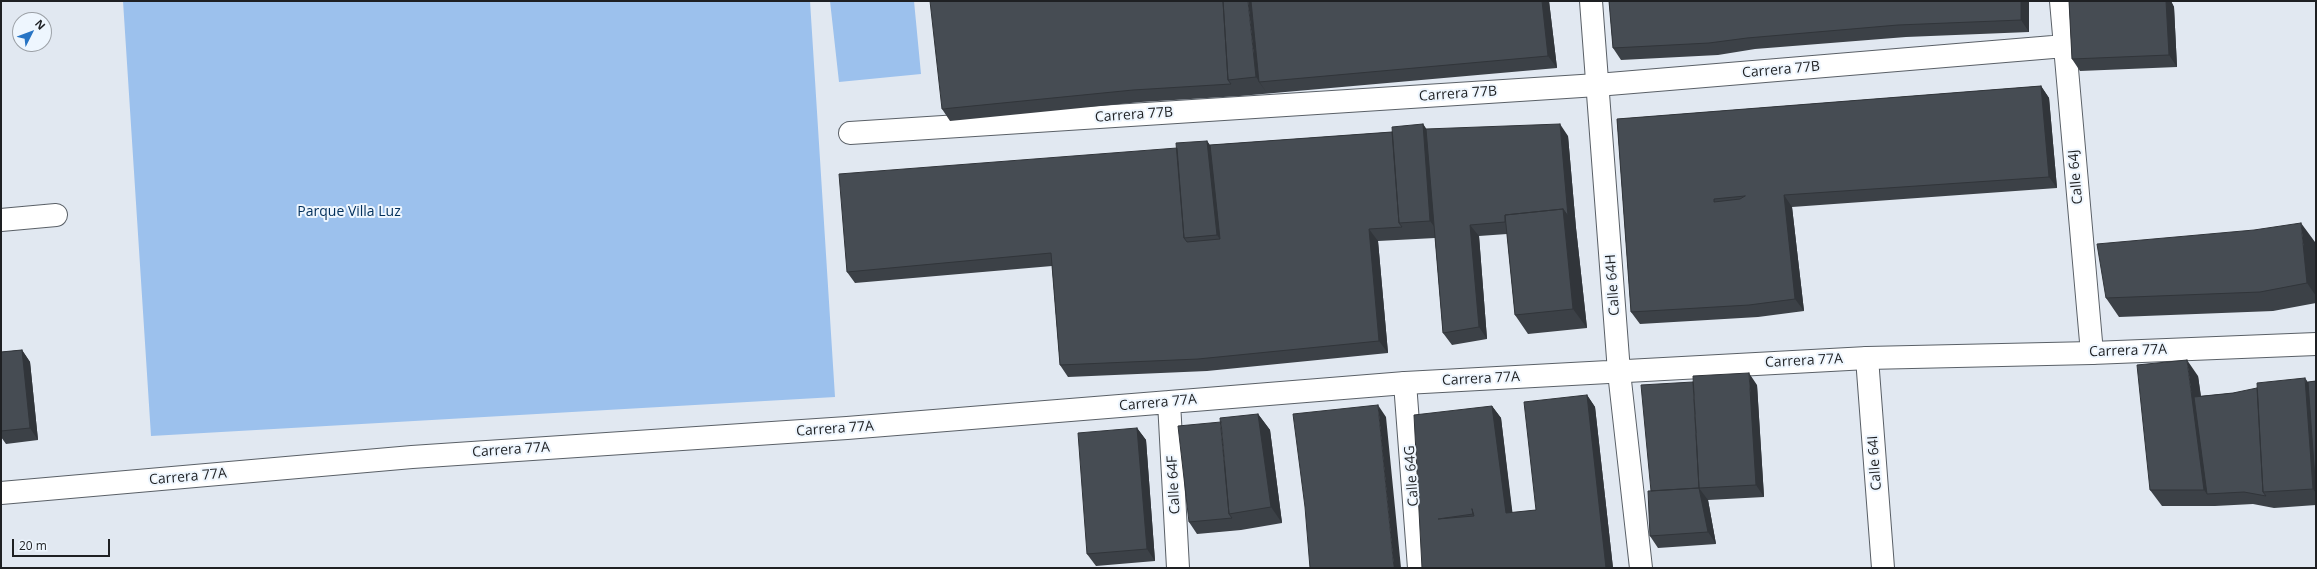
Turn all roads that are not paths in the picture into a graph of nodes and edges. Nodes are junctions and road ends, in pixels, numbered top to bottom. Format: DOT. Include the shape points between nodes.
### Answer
graph roads {
  1 [pos="1591,1"];
  2 [pos="2061,1"];
  3 [pos="2064,46"];
  4 [pos="1597,85"];
  5 [pos="850,133"];
  6 [pos="56,215"];
  7 [pos="1,220"];
  8 [pos="2316,344"];
  9 [pos="2092,353"];
  10 [pos="1868,358"];
  11 [pos="1620,372"];
  12 [pos="1405,383"];
  13 [pos="1169,402"];
  14 [pos="1,493"];
  15 [pos="1178,568"];
  16 [pos="1419,568"];
  17 [pos="1641,568"];
  18 [pos="1883,568"];
  1 -- 4 [label="street, Calle 64H"];
  2 -- 3 [label="street, Calle 64J"];
  3 -- 4 [label="street, Carrera 77B"];
  3 -- 9 [label="street, Calle 64J"];
  4 -- 5 [label="street, Carrera 77B"];
  4 -- 11 [label="street, Calle 64H"];
  6 -- 7 [label="street"];
  8 -- 9 [label="street, Carrera 77A"];
  9 -- 10 [label="street, Carrera 77A"];
  10 -- 11 [label="street, Carrera 77A"];
  10 -- 18 [label="street, Calle 64I"];
  11 -- 12 [label="street, Carrera 77A"];
  11 -- 17 [label="street, Calle 64H"];
  12 -- 13 [label="street, Carrera 77A"];
  12 -- 16 [label="street, Calle 64G"];
  13 -- 14 [label="street, Carrera 77A" via="846,428 412,457"];
  13 -- 15 [label="street, Calle 64F"];
}
